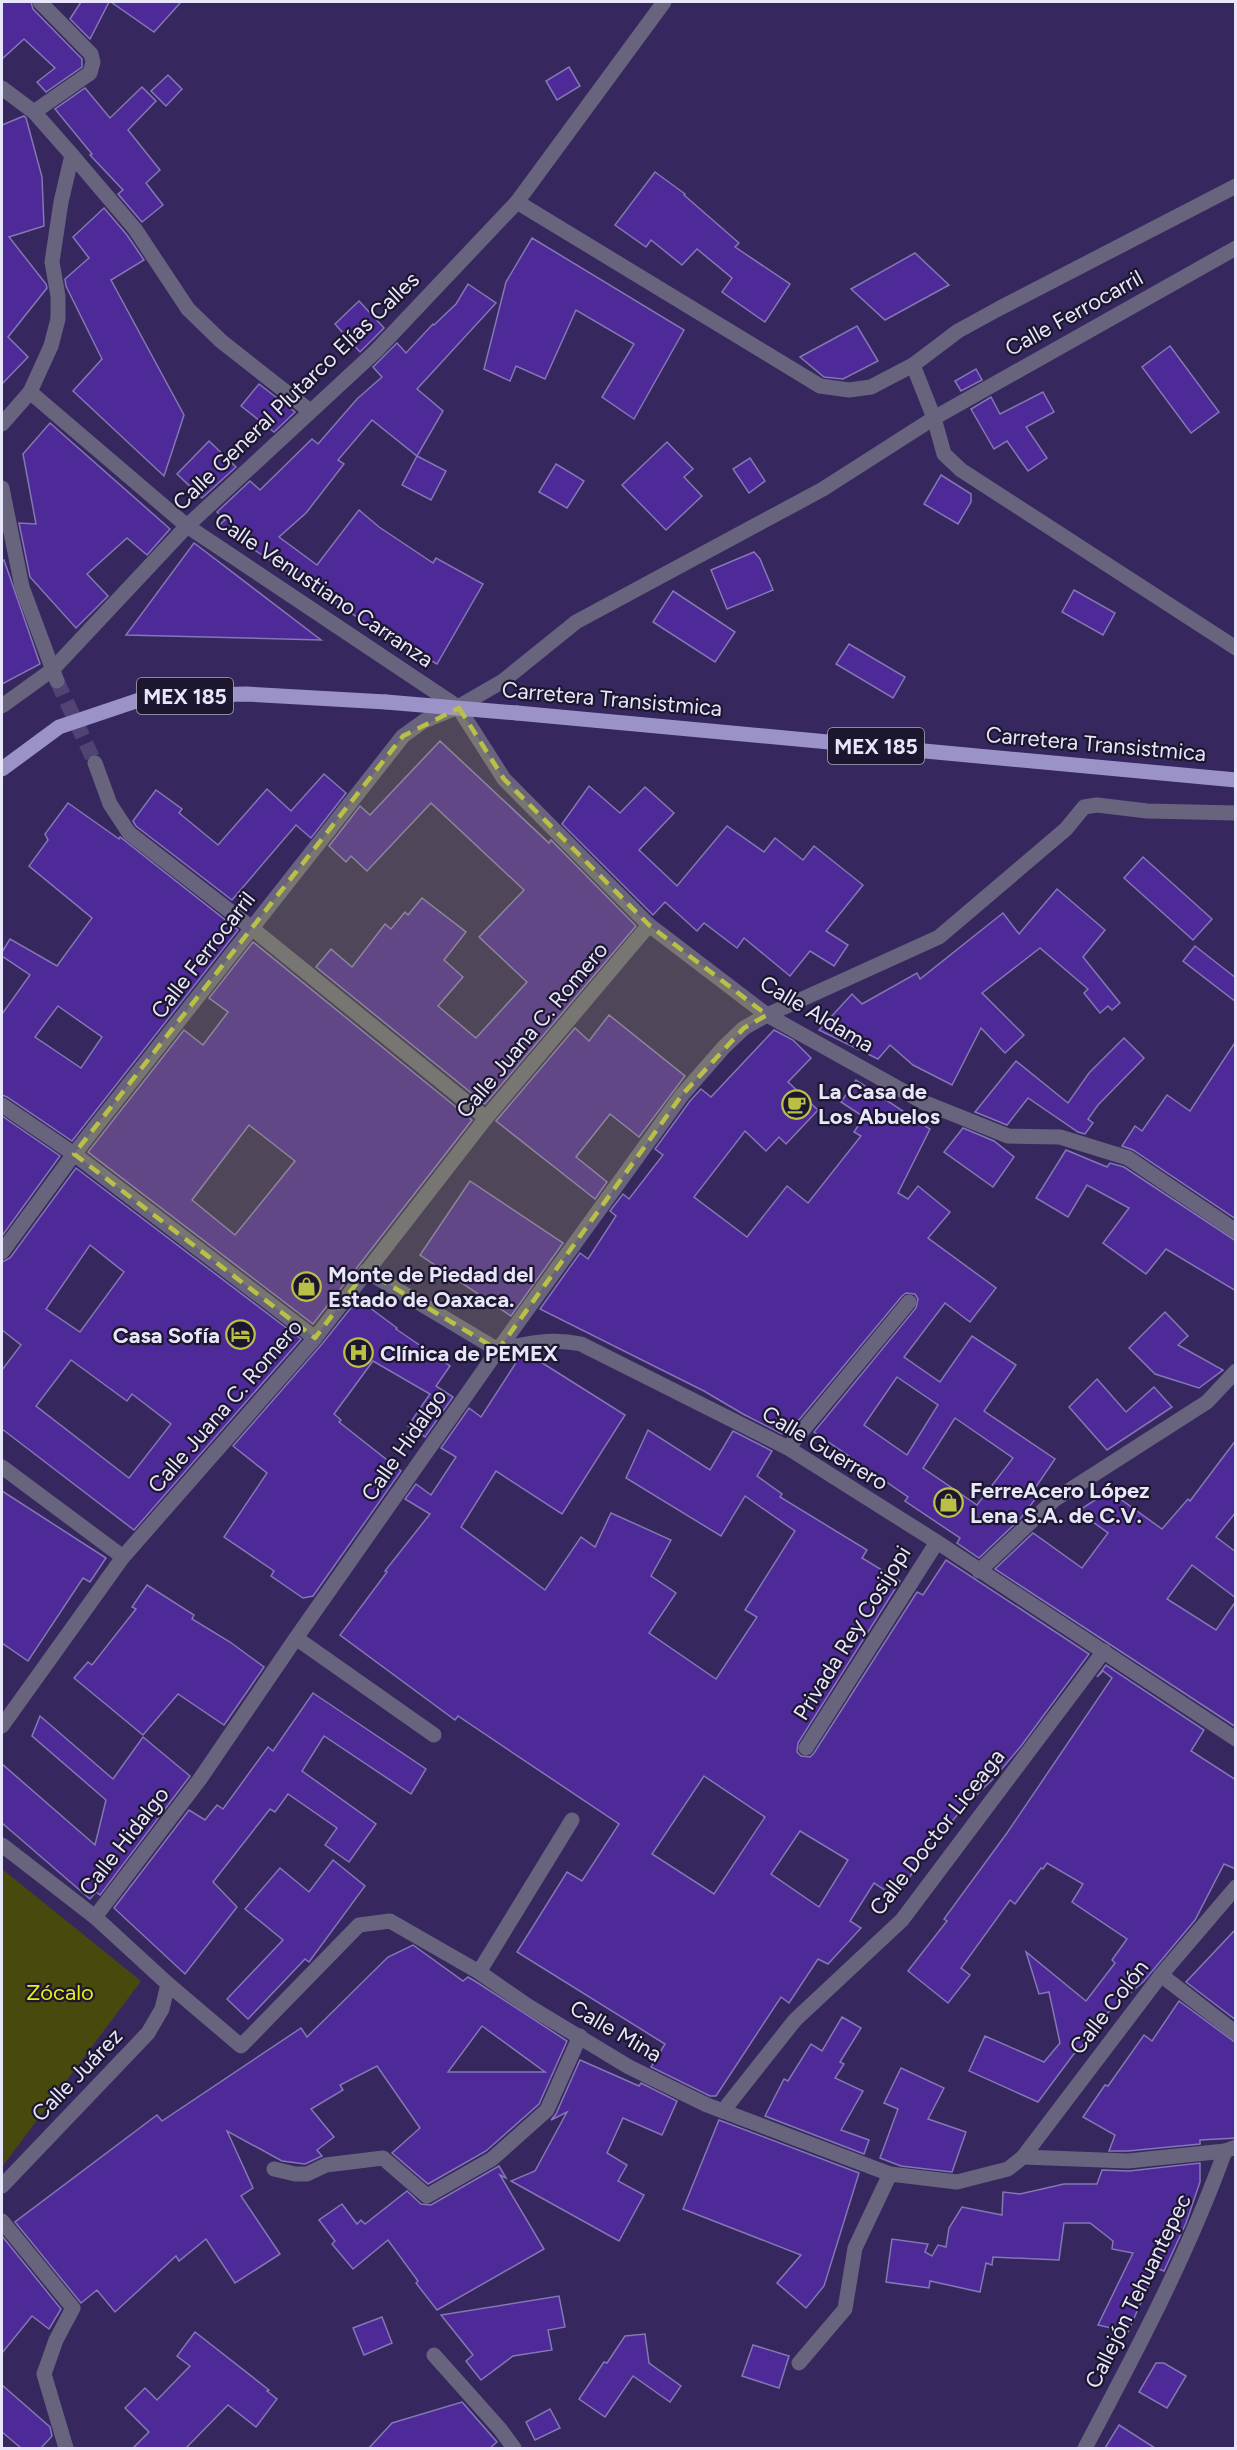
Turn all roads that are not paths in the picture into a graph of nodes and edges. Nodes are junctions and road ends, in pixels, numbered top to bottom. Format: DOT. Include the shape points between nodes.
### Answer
graph roads {
  1 [pos="40,2"];
  2 [pos="664,2"];
  3 [pos="2,88"];
  4 [pos="34,112"];
  5 [pos="72,155"];
  6 [pos="1236,186"];
  7 [pos="517,202"];
  8 [pos="1236,248"];
  9 [pos="914,365"];
  10 [pos="30,392"];
  11 [pos="310,411"];
  12 [pos="934,418"];
  13 [pos="2,424"];
  14 [pos="2,488"];
  15 [pos="187,526"];
  16 [pos="1236,648"];
  17 [pos="55,675"];
  18 [pos="2,706"];
  19 [pos="458,707"];
  20 [pos="95,763"];
  21 [pos="2,769"];
  22 [pos="1236,780"];
  23 [pos="1236,813"];
  24 [pos="649,925"];
  25 [pos="253,929"];
  26 [pos="767,1015"];
  27 [pos="2,1106"];
  28 [pos="486,1118"];
  29 [pos="74,1154"];
  30 [pos="1236,1231"];
  31 [pos="2,1252"];
  32 [pos="366,1272"];
  33 [pos="909,1302"];
  34 [pos="315,1338"];
  35 [pos="498,1350"];
  36 [pos="1236,1371"];
  37 [pos="788,1448"];
  38 [pos="2,1467"];
  39 [pos="937,1542"];
  40 [pos="123,1557"];
  41 [pos="979,1571"];
  42 [pos="296,1638"];
  43 [pos="1104,1651"];
  44 [pos="2,1726"];
  45 [pos="434,1735"];
  46 [pos="1236,1739"];
  47 [pos="806,1748"];
  48 [pos="572,1820"];
  49 [pos="2,1845"];
  50 [pos="1236,1887"];
  51 [pos="95,1917"];
  52 [pos="479,1972"];
  53 [pos="1161,1975"];
  54 [pos="168,1984"];
  55 [pos="1236,2033"];
  56 [pos="580,2036"];
  57 [pos="723,2111"];
  58 [pos="1230,2149"];
  59 [pos="1023,2157"];
  60 [pos="274,2169"];
  61 [pos="890,2174"];
  62 [pos="2,2186"];
  63 [pos="2,2221"];
  64 [pos="434,2355"];
  65 [pos="799,2363"];
  66 [pos="66,2448"];
  67 [pos="513,2448"];
  68 [pos="1085,2448"];
  1 -- 4 [label="street" via="91,54 93,62 90,74"];
  2 -- 7 [label="street, Calle General Plutarco Elías Calles"];
  3 -- 4 [label="street"];
  4 -- 5 [label="street"];
  5 -- 10 [label="street" via="52,262 58,296 57,319 51,346"];
  5 -- 11 [label="street" via="135,229 188,309 221,341"];
  6 -- 9 [label="street" via="958,331"];
  7 -- 9 [label="street" via="820,386 849,390 871,387"];
  7 -- 11 [label="street, Calle General Plutarco Elías Calles" via="376,351"];
  8 -- 12 [label="street, Calle Ferrocarril"];
  9 -- 12 [label="street"];
  10 -- 13 [label="street"];
  10 -- 15 [label="street, Calle Venustiano Carranza"];
  11 -- 15 [label="street, Calle General Plutarco Elías Calles"];
  12 -- 16 [label="street" via="944,454 961,470"];
  12 -- 19 [label="street, Calle Ferrocarril" via="823,489 576,622 503,681"];
  14 -- 17 [label="street" via="22,587"];
  15 -- 17 [label="street, Calle General Plutarco Elías Calles"];
  15 -- 19 [label="street, Calle Venustiano Carranza"];
  17 -- 18 [label="street, Calle General Plutarco Elías Calles"];
  19 -- 24 [label="street, Calle Aldama" via="504,778"];
  19 -- 25 [label="street, Calle Ferrocarril" via="424,721 403,736"];
  20 -- 25 [label="street" via="110,804 129,833"];
  21 -- 22 [label="main road, Carretera Transistmica / MEX 185, bridge" via="58,727 148,697 246,694 517,713"];
  23 -- 26 [label="street, Calle Hidalgo" via="1084,807 1066,829 939,937"];
  24 -- 26 [label="street, Calle Aldama"];
  24 -- 28 [label="street, Calle Juana C. Romero"];
  25 -- 28 [label="street"];
  25 -- 29 [label="street, Calle Ferrocarril"];
  26 -- 30 [label="street, Calle Aldama" via="923,1102 1008,1137 1060,1137 1128,1158"];
  26 -- 35 [label="street, Calle Hidalgo" via="744,1028 682,1095"];
  27 -- 29 [label="street"];
  28 -- 32 [label="street, Calle Juana C. Romero"];
  29 -- 31 [label="street, Calle Ferrocarril"];
  29 -- 34 [label="street"];
  32 -- 34 [label="street, Calle Juana C. Romero"];
  32 -- 35 [label="street"];
  33 -- 37 [label="street"];
  34 -- 40 [label="street, Calle Juana C. Romero"];
  35 -- 37 [label="street, Calle Guerrero" via="540,1340 581,1344"];
  35 -- 42 [label="street, Calle Hidalgo"];
  36 -- 41 [label="street" via="1208,1402 1054,1500"];
  37 -- 39 [label="street, Calle Guerrero"];
  38 -- 40 [label="street"];
  39 -- 41 [label="street, Calle Guerrero"];
  39 -- 47 [label="street, Privada Rey Cosijopi"];
  40 -- 44 [label="street, Calle Juana C. Romero"];
  41 -- 43 [label="street, Calle Guerrero"];
  42 -- 45 [label="street"];
  42 -- 51 [label="street, Calle Hidalgo" via="200,1779"];
  43 -- 46 [label="street, Calle Guerrero"];
  43 -- 57 [label="street, Calle Doctor Liceaga" via="902,1920 795,2020"];
  48 -- 52 [label="street"];
  49 -- 51 [label="street"];
  50 -- 53 [label="street, Calle Colón"];
  51 -- 54 [label="street"];
  52 -- 54 [label="street, Calle Mina" via="390,1921 359,1925 241,2046"];
  52 -- 56 [label="street, Calle Mina"];
  53 -- 55 [label="street"];
  53 -- 59 [label="street, Calle Colón"];
  54 -- 62 [label="street, Calle Juárez" via="162,2009 148,2033"];
  56 -- 57 [label="street, Calle Mina" via="629,2067"];
  56 -- 60 [label="street" via="547,2110 492,2159 427,2196 384,2158 326,2165 307,2174"];
  57 -- 61 [label="street, Calle Mina"];
  58 -- 59 [label="street" via="1128,2161"];
  58 -- 68 [label="street, Callejón Tehuantepec" via="1135,2353"];
  59 -- 61 [label="street, Calle Mina" via="1008,2169 957,2182"];
  61 -- 65 [label="street" via="855,2248 845,2309"];
  63 -- 66 [label="street" via="73,2308 44,2374"];
  64 -- 67 [label="street"];
}
